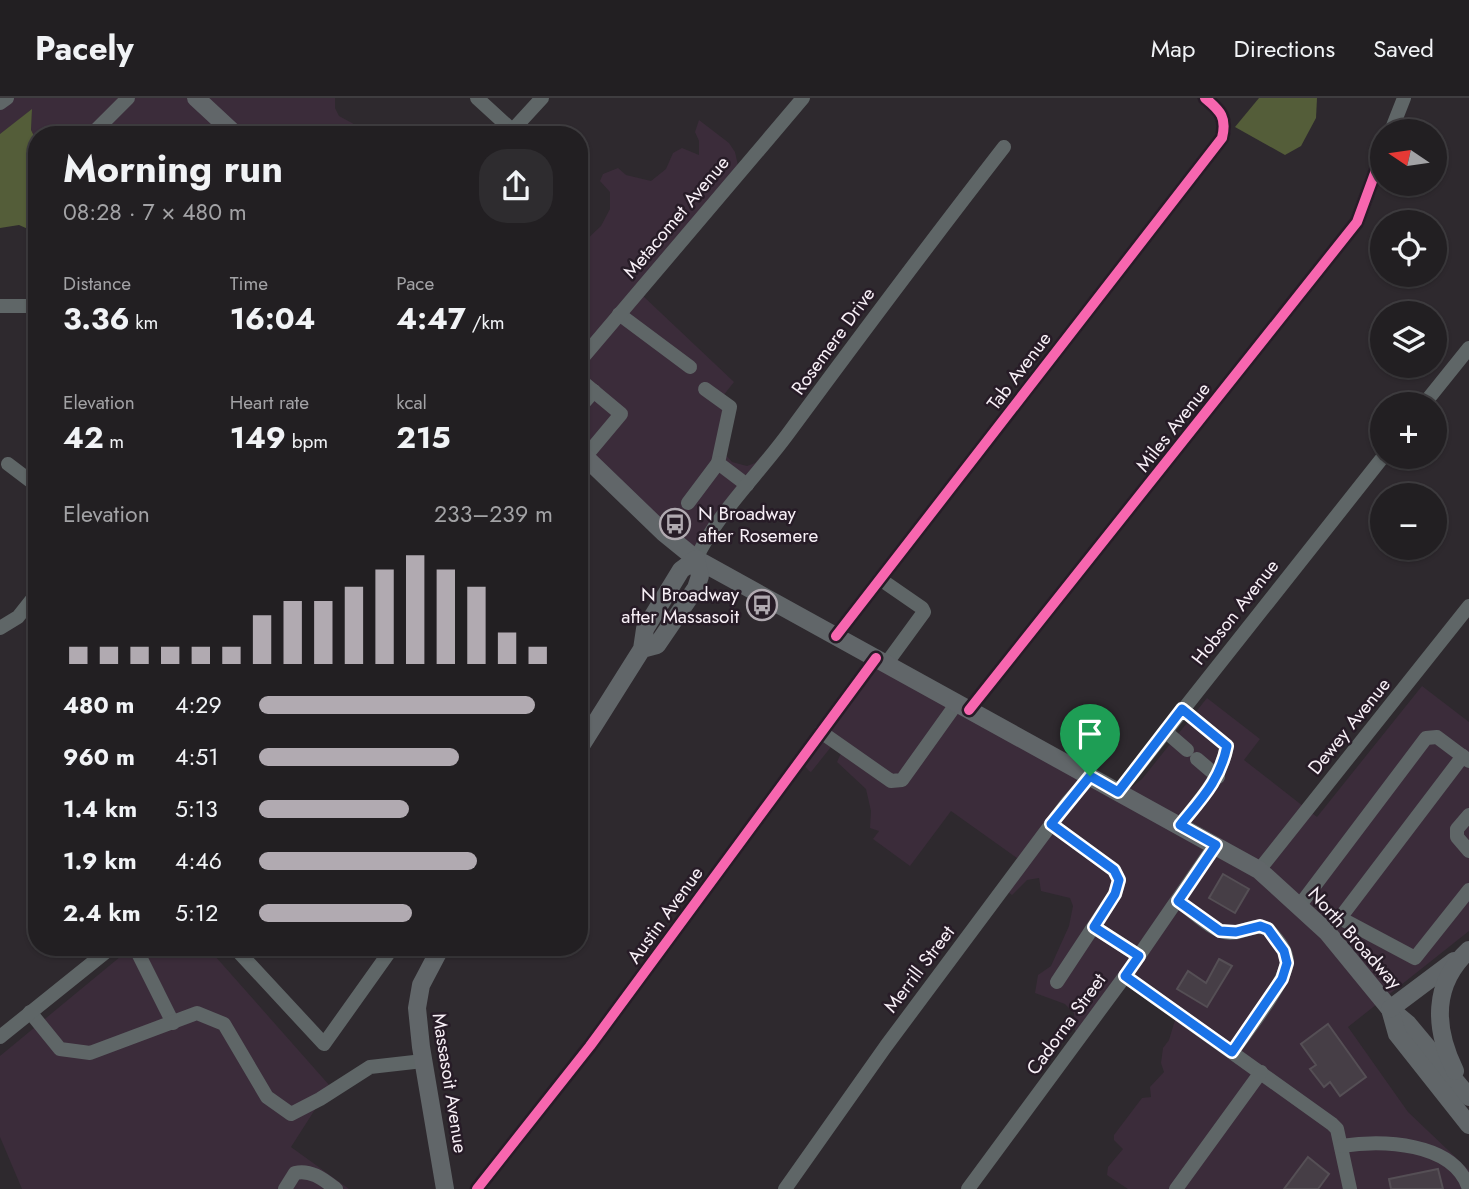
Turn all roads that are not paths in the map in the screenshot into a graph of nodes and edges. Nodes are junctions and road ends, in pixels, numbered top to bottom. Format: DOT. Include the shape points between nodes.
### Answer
graph roads {
  1 [pos="6,98"];
  2 [pos="128,98"];
  3 [pos="196,98"];
  4 [pos="477,98"];
  5 [pos="542,98"];
  6 [pos="803,98"];
  7 [pos="1205,98"];
  8 [pos="1404,98"];
  9 [pos="0,103"];
  10 [pos="1396,119"];
  11 [pos="100,126"];
  12 [pos="226,126"];
  13 [pos="504,126"];
  14 [pos="516,126"];
  15 [pos="1004,147"];
  16 [pos="1370,187"];
  17 [pos="0,306"];
  18 [pos="28,306"];
  19 [pos="619,314"];
  20 [pos="1469,348"];
  21 [pos="588,351"];
  22 [pos="690,367"];
  23 [pos="588,386"];
  24 [pos="705,389"];
  25 [pos="594,391"];
  26 [pos="1434,392"];
  27 [pos="588,398"];
  28 [pos="588,448"];
  29 [pos="588,460"];
  30 [pos="718,463"];
  31 [pos="8,464"];
  32 [pos="1372,469"];
  33 [pos="28,479"];
  34 [pos="747,485"];
  35 [pos="688,503"];
  36 [pos="696,559"];
  37 [pos="880,579"];
  38 [pos="28,604"];
  39 [pos="1467,612"];
  40 [pos="0,628"];
  41 [pos="836,636"];
  42 [pos="881,661"];
  43 [pos="963,706"];
  44 [pos="1182,709"];
  45 [pos="1165,731"];
  46 [pos="821,732"];
  47 [pos="588,735"];
  48 [pos="1466,758"];
  49 [pos="1090,776"];
  50 [pos="1218,777"];
  51 [pos="1118,792"];
  52 [pos="1469,815"];
  53 [pos="1051,824"];
  54 [pos="1180,825"];
  55 [pos="1216,845"];
  56 [pos="1469,851"];
  57 [pos="1259,870"];
  58 [pos="1469,890"];
  59 [pos="1178,901"];
  60 [pos="1300,905"];
  61 [pos="1340,918"];
  62 [pos="1094,927"];
  63 [pos="1327,932"];
  64 [pos="1469,950"];
  65 [pos="97,956"];
  66 [pos="140,956"];
  67 [pos="242,956"];
  68 [pos="381,956"];
  69 [pos="436,956"];
  70 [pos="1139,956"];
  71 [pos="1125,976"];
  72 [pos="1057,982"];
  73 [pos="1390,1009"];
  74 [pos="30,1012"];
  75 [pos="173,1023"];
  76 [pos="0,1037"];
  77 [pos="1232,1052"];
  78 [pos="424,1061"];
  79 [pos="1261,1072"];
  80 [pos="1469,1096"];
  81 [pos="1469,1125"];
  82 [pos="1341,1146"];
  83 [pos="285,1189"];
  84 [pos="336,1189"];
  85 [pos="445,1189"];
  86 [pos="477,1189"];
  87 [pos="785,1189"];
  88 [pos="968,1189"];
  89 [pos="1176,1189"];
  90 [pos="1350,1189"];
  91 [pos="1469,1189"];
  1 -- 9 [label="street"];
  2 -- 11 [label="street"];
  3 -- 12 [label="main road"];
  4 -- 13 [label="street"];
  5 -- 14 [label="street"];
  6 -- 19 [label="street, Metacomet Avenue"];
  7 -- 37 [label="street, Tab Avenue" via="1222,111 1222,138"];
  8 -- 10 [label="street"];
  15 -- 34 [label="street, Rosemere Drive"];
  16 -- 43 [label="street, Miles Avenue" via="1357,222"];
  17 -- 18 [label="street"];
  19 -- 21 [label="street, Metacomet Avenue"];
  19 -- 22 [label="street"];
  20 -- 26 [label="street"];
  23 -- 25 [label="street"];
  24 -- 30 [label="street" via="730,407"];
  25 -- 27 [label="street"];
  25 -- 28 [label="street" via="621,414"];
  29 -- 36 [label="main road, North Broadway"];
  30 -- 34 [label="street"];
  30 -- 35 [label="street"];
  31 -- 33 [label="street"];
  32 -- 44 [label="street, Hobson Avenue"];
  34 -- 36 [label="street, Rosemere Drive"];
  36 -- 41 [label="main road, North Broadway"];
  36 -- 47 [label="main road" via="681,570 645,629 642,649"];
  37 -- 41 [label="street, Tab Avenue"];
  37 -- 42 [label="street, Austin Avenue" via="924,612"];
  38 -- 40 [label="street"];
  39 -- 57 [label="street, Dewey Avenue"];
  41 -- 42 [label="main road, North Broadway"];
  42 -- 43 [label="main road, North Broadway"];
  42 -- 46 [label="street, Austin Avenue"];
  43 -- 46 [label="street, Miles Avenue" via="902,780 891,780"];
  43 -- 49 [label="main road, North Broadway"];
  44 -- 45 [label="street, Hobson Avenue"];
  44 -- 50 [label="street" via="1227,746"];
  45 -- 50 [label="street"];
  45 -- 51 [label="street, Hobson Avenue"];
  46 -- 86 [label="street, Austin Avenue" via="584,1054"];
  48 -- 60 [label="street" via="1437,737 1426,738"];
  48 -- 61 [label="street"];
  49 -- 51 [label="main road, North Broadway"];
  49 -- 53 [label="street, Merrill Street"];
  50 -- 54 [label="street"];
  51 -- 54 [label="main road, North Broadway"];
  52 -- 56 [label="street" via="1457,829 1457,837"];
  53 -- 62 [label="street" via="1114,870 1119,880"];
  53 -- 87 [label="street, Merrill Street"];
  54 -- 55 [label="main road, North Broadway"];
  55 -- 57 [label="main road, North Broadway"];
  55 -- 59 [label="street, Cadorna Street"];
  57 -- 60 [label="main road, North Broadway"];
  58 -- 61 [label="street" via="1415,958"];
  59 -- 70 [label="street, Cadorna Street"];
  59 -- 77 [label="street" via="1220,931 1268,929 1284,951 1287,963 1282,979"];
  60 -- 63 [label="main road, North Broadway"];
  61 -- 63 [label="street"];
  62 -- 70 [label="street"];
  62 -- 72 [label="street"];
  63 -- 73 [label="main road, North Broadway"];
  64 -- 73 [label="main road"];
  64 -- 80 [label="main road" via="1448,976 1439,1011 1448,1058"];
  65 -- 74 [label="street"];
  66 -- 75 [label="street"];
  67 -- 68 [label="street" via="324,1044"];
  69 -- 78 [label="main road, Massasoit Avenue" via="418,1000"];
  70 -- 71 [label="street, Cadorna Street"];
  71 -- 77 [label="street"];
  71 -- 88 [label="street, Cadorna Street"];
  73 -- 80 [label="main road, North Broadway" via="1409,1024"];
  73 -- 81 [label="main road, North Broadway" via="1397,1034"];
  74 -- 75 [label="street" via="60,1049 90,1053"];
  74 -- 76 [label="street"];
  75 -- 78 [label="street" via="197,1013 224,1024 267,1097 291,1114 370,1067"];
  77 -- 79 [label="street"];
  78 -- 85 [label="main road, Massasoit Avenue"];
  79 -- 82 [label="street" via="1332,1124"];
  79 -- 89 [label="street"];
  82 -- 90 [label="street"];
  82 -- 91 [label="street" via="1413,1146 1444,1158 1465,1178"];
  83 -- 84 [label="street" via="295,1173 303,1171"];
}
